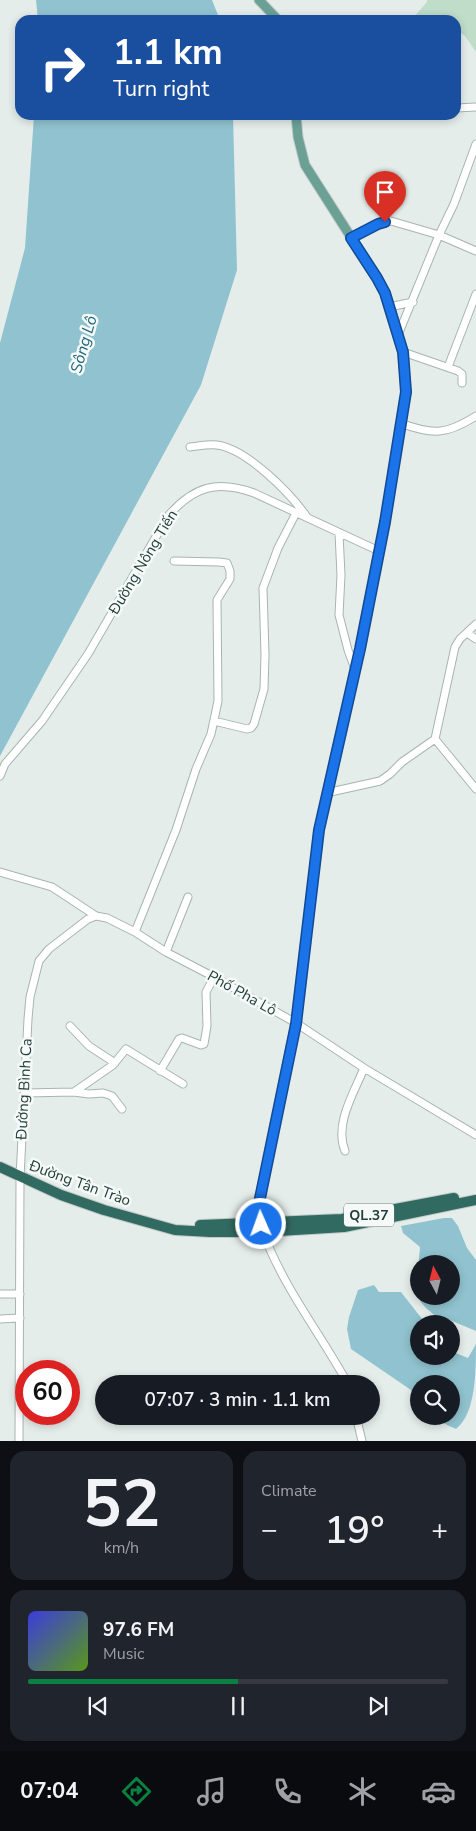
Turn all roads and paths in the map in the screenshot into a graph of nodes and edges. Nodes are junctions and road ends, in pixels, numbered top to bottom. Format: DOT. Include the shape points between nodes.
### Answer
graph roads {
  1 [pos="259,0"];
  2 [pos="273,15"];
  3 [pos="476,107"];
  4 [pos="461,108"];
  5 [pos="296,120"];
  6 [pos="476,144"];
  7 [pos="473,163"];
  8 [pos="439,235"];
  9 [pos="351,238"];
  10 [pos="476,251"];
  11 [pos="476,294"];
  12 [pos="413,302"];
  13 [pos="389,307"];
  14 [pos="398,335"];
  15 [pos="403,352"];
  16 [pos="448,367"];
  17 [pos="462,383"];
  18 [pos="476,416"];
  19 [pos="400,423"];
  20 [pos="190,447"];
  21 [pos="296,513"];
  22 [pos="307,518"];
  23 [pos="339,533"];
  24 [pos="379,551"];
  25 [pos="174,561"];
  26 [pos="476,624"];
  27 [pos="466,633"];
  28 [pos="476,639"];
  29 [pos="360,649"];
  30 [pos="349,652"];
  31 [pos="355,669"];
  32 [pos="214,721"];
  33 [pos="435,739"];
  34 [pos="0,776"];
  35 [pos="476,789"];
  36 [pos="326,793"];
  37 [pos="0,872"];
  38 [pos="188,897"];
  39 [pos="96,916"];
  40 [pos="135,932"];
  41 [pos="166,952"];
  42 [pos="214,977"];
  43 [pos="296,1024"];
  44 [pos="70,1026"];
  45 [pos="115,1062"];
  46 [pos="364,1068"];
  47 [pos="160,1070"];
  48 [pos="183,1084"];
  49 [pos="74,1092"];
  50 [pos="25,1093"];
  51 [pos="122,1109"];
  52 [pos="476,1135"];
  53 [pos="345,1152"];
  54 [pos="3,1170"];
  55 [pos="20,1177"];
  56 [pos="476,1194"];
  57 [pos="476,1200"];
  58 [pos="262,1228"];
  59 [pos="0,1294"];
  60 [pos="20,1294"];
  61 [pos="20,1318"];
  62 [pos="0,1319"];
  63 [pos="343,1375"];
  64 [pos="358,1425"];
  65 [pos="19,1441"];
  66 [pos="362,1441"];
  1 -- 2 [label="main road"];
  3 -- 4 [label="street"];
  5 -- 9 [label="main road" via="305,165"];
  6 -- 7 [label="street"];
  7 -- 8 [label="street"];
  8 -- 9 [label="street" via="391,221"];
  8 -- 10 [label="street"];
  8 -- 12 [label="street"];
  9 -- 13 [label="main road" via="377,278"];
  11 -- 16 [label="street"];
  12 -- 13 [label="street"];
  12 -- 14 [label="street"];
  13 -- 14 [label="main road"];
  14 -- 15 [label="main road"];
  15 -- 16 [label="street"];
  15 -- 19 [label="main road" via="406,392"];
  16 -- 17 [label="street" via="462,374"];
  18 -- 19 [label="street" via="459,427 439,432 422,431"];
  19 -- 24 [label="main road"];
  20 -- 22 [label="street" via="208,444 235,450 286,491"];
  21 -- 22 [label="street, Đường Nông Tiến"];
  21 -- 32 [label="street" via="263,588 264,689 254,724 247,729"];
  21 -- 34 [label="street, Đường Nông Tiến" via="254,493 223,486 192,493 178,504 88,654 42,722 5,764"];
  22 -- 23 [label="street, Đường Nông Tiến"];
  23 -- 24 [label="street, Đường Nông Tiến"];
  23 -- 30 [label="street" via="339,615"];
  24 -- 29 [label="main road"];
  25 -- 32 [label="street" via="219,562 229,566 230,579 217,600 218,702"];
  26 -- 27 [label="street"];
  27 -- 28 [label="street"];
  27 -- 33 [label="street" via="456,647"];
  29 -- 30 [label="street"];
  29 -- 31 [label="main road"];
  30 -- 31 [label="street"];
  31 -- 36 [label="main road"];
  32 -- 40 [label="street" via="212,734"];
  33 -- 35 [label="street"];
  33 -- 36 [label="street" via="380,781"];
  36 -- 43 [label="main road" via="316,846"];
  37 -- 39 [label="street, Phố Pha Lô" via="52,887"];
  38 -- 41 [label="street"];
  39 -- 40 [label="street, Phố Pha Lô"];
  39 -- 50 [label="street, Đường Bình Ca" via="49,949 39,961 30,997"];
  40 -- 41 [label="street, Phố Pha Lô"];
  41 -- 42 [label="street, Phố Pha Lô"];
  42 -- 43 [label="street, Phố Pha Lô"];
  42 -- 47 [label="street" via="206,992 204,1044 179,1039"];
  43 -- 46 [label="street, Phố Pha Lô"];
  43 -- 58 [label="main road" via="258,1208"];
  44 -- 45 [label="street" via="89,1046"];
  45 -- 47 [label="street" via="126,1049"];
  45 -- 49 [label="street"];
  46 -- 52 [label="street, Phố Pha Lô"];
  46 -- 53 [label="street" via="341,1131"];
  47 -- 48 [label="street"];
  49 -- 50 [label="street"];
  49 -- 51 [label="street" via="108,1094"];
  50 -- 55 [label="street, Đường Bình Ca"];
  54 -- 55 [label="highway, Đường Tân Trào / QL.37"];
  55 -- 58 [label="highway, Đường Tân Trào / QL.37" via="104,1210 175,1230 210,1232"];
  55 -- 60 [label="street, Đường Bình Ca"];
  56 -- 58 [label="highway, Đường Tân Trào / QL.37" via="342,1219"];
  57 -- 58 [label="highway, Đường Tân Trào / QL.37" via="344,1227"];
  58 -- 63 [label="street" via="281,1273"];
  59 -- 60 [label="street"];
  60 -- 61 [label="street, Đường Bình Ca"];
  61 -- 62 [label="street"];
  61 -- 65 [label="street, Đường Bình Ca"];
  64 -- 66 [label="street"];
}
